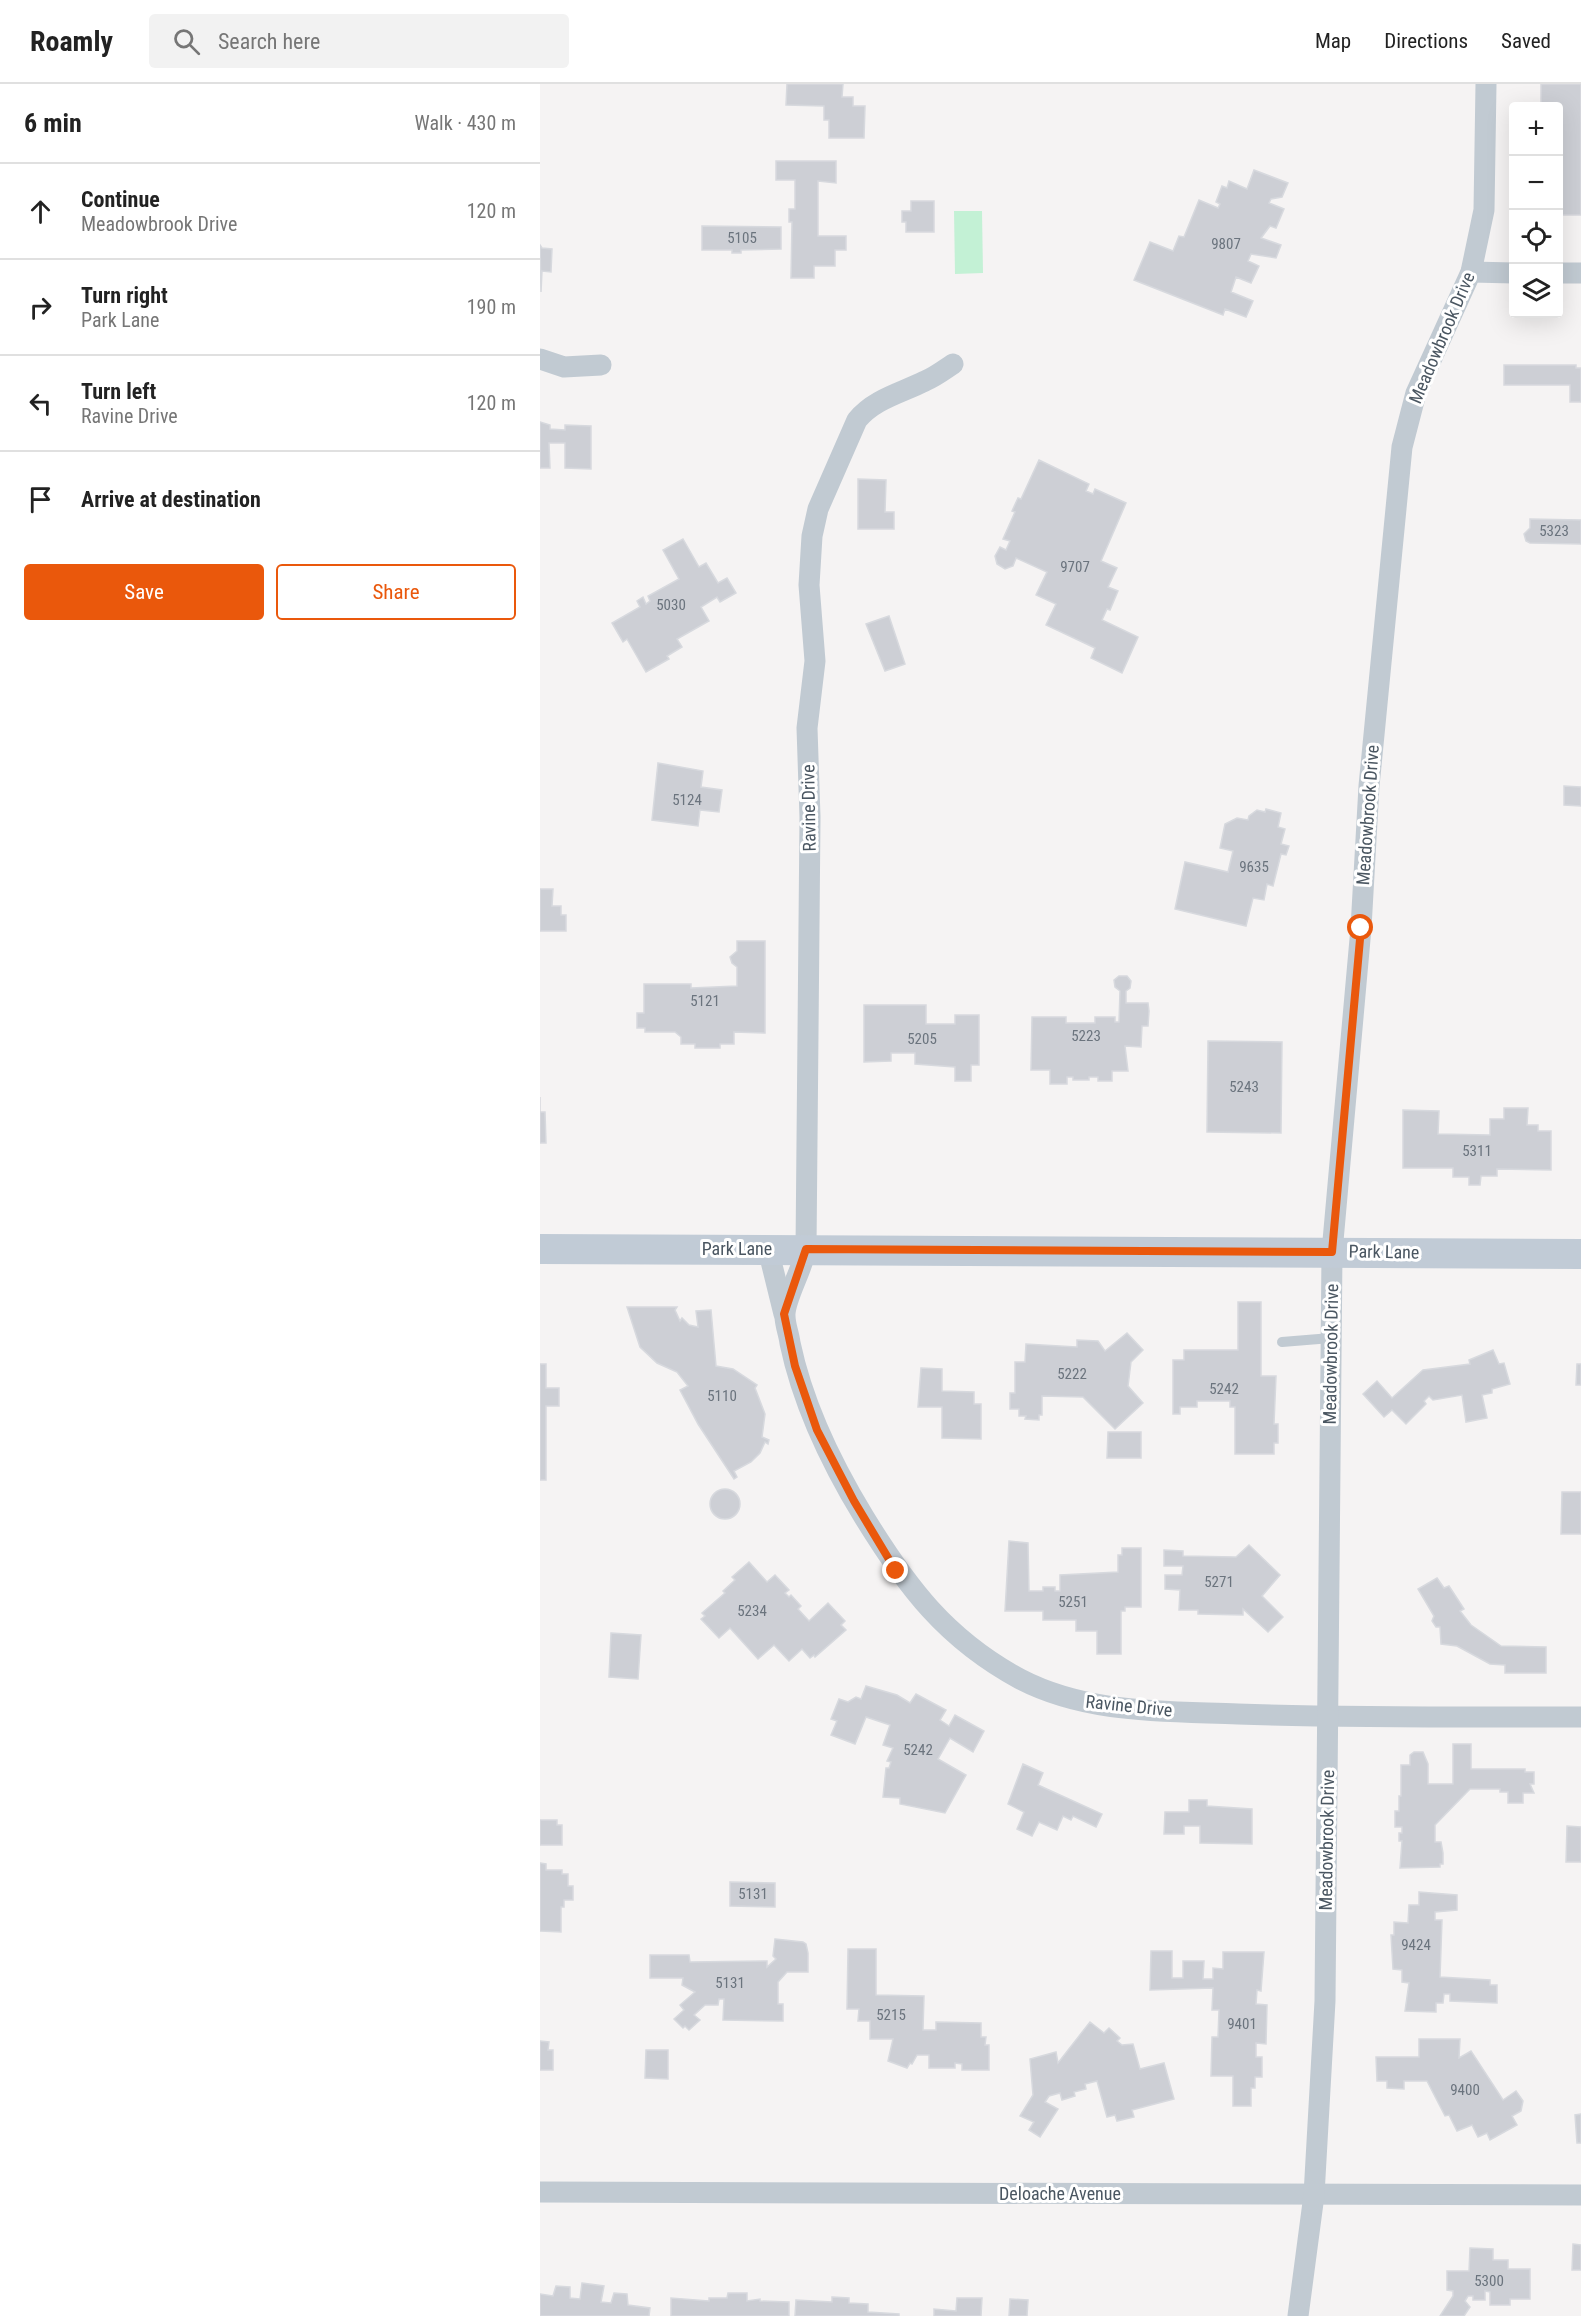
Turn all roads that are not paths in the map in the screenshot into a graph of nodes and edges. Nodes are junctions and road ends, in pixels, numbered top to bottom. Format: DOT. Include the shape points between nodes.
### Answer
graph roads {
  1 [pos="1486,84"];
  2 [pos="1471,272"];
  3 [pos="1509,273"];
  4 [pos="1563,273"];
  5 [pos="1581,273"];
  6 [pos="540,359"];
  7 [pos="953,364"];
  8 [pos="601,365"];
  9 [pos="540,1249"];
  10 [pos="768,1249"];
  11 [pos="806,1249"];
  12 [pos="1332,1252"];
  13 [pos="1581,1254"];
  14 [pos="784,1314"];
  15 [pos="1330,1338"];
  16 [pos="1282,1342"];
  17 [pos="1581,1717"];
  18 [pos="1329,1718"];
  19 [pos="540,2192"];
  20 [pos="1314,2195"];
  21 [pos="1581,2195"];
  22 [pos="1298,2316"];
  1 -- 2 [label="street, Meadowbrook Drive" via="1484,210"];
  2 -- 3 [label="street"];
  2 -- 12 [label="street, Meadowbrook Drive" via="1416,393 1402,447 1369,786 1361,928"];
  4 -- 5 [label="street"];
  6 -- 8 [label="street" via="564,367"];
  7 -- 11 [label="street, Ravine Drive" via="865,410 818,509 812,536 809,585 815,661 807,728 810,828"];
  9 -- 10 [label="street, Park Lane"];
  10 -- 11 [label="street, Park Lane"];
  10 -- 14 [label="street, Ravine Drive"];
  11 -- 12 [label="street, Park Lane"];
  11 -- 14 [label="street, Ravine Drive"];
  12 -- 13 [label="street, Park Lane"];
  12 -- 15 [label="street, Meadowbrook Drive"];
  14 -- 18 [label="street, Ravine Drive" via="795,1366 817,1430 854,1501 896,1571 934,1616 969,1646 1022,1680 1091,1704"];
  15 -- 16 [label="lane"];
  15 -- 18 [label="street, Meadowbrook Drive"];
  17 -- 18 [label="street, Ravine Drive"];
  18 -- 20 [label="street, Meadowbrook Drive" via="1325,2001"];
  19 -- 20 [label="street, Deloache Avenue"];
  20 -- 21 [label="street, Deloache Avenue"];
  20 -- 22 [label="street, Meadowbrook Drive"];
}
